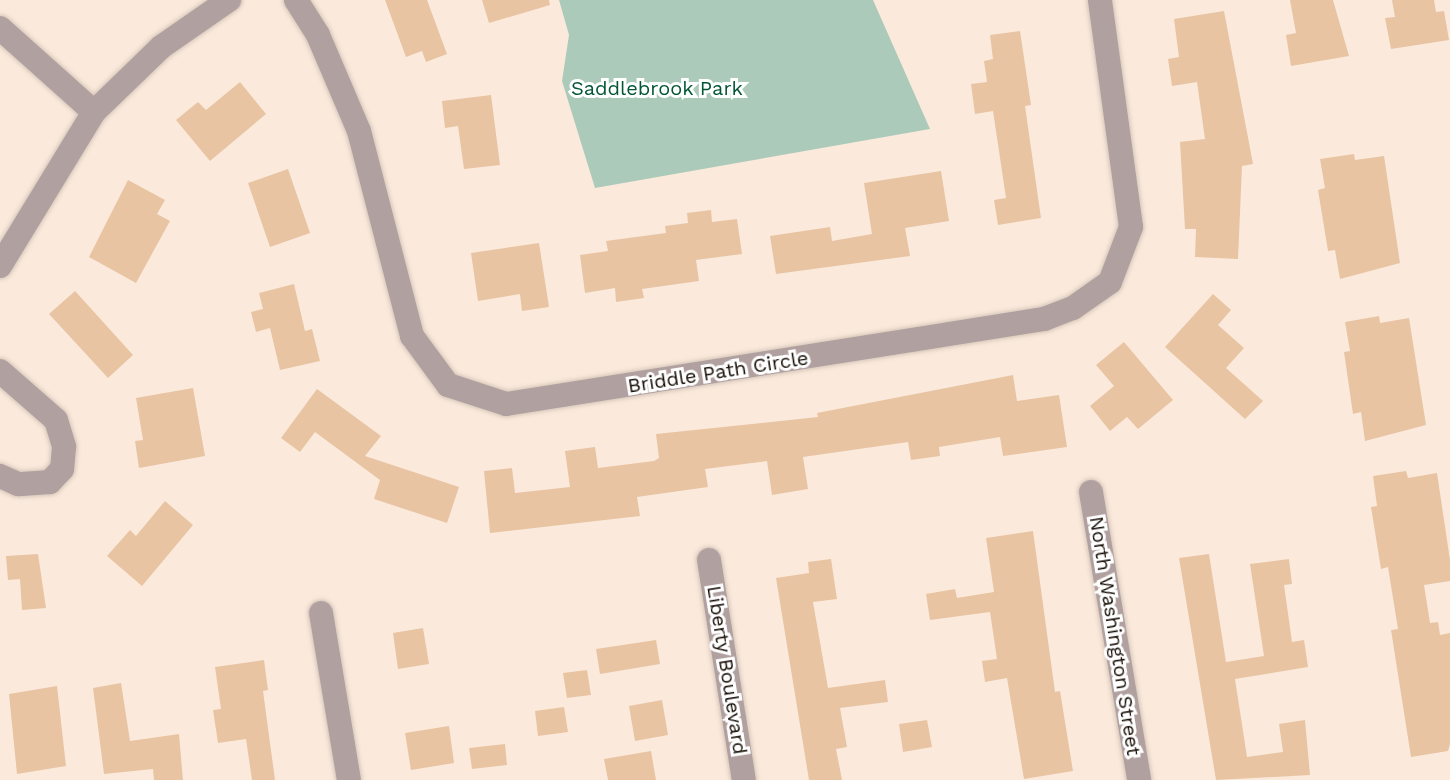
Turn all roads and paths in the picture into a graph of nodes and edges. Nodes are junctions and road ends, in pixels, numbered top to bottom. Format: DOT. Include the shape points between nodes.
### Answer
graph roads {
  1 [pos="229,0"];
  2 [pos="296,0"];
  3 [pos="1100,0"];
  4 [pos="0,28"];
  5 [pos="94,112"];
  6 [pos="0,266"];
  7 [pos="0,371"];
  8 [pos="0,476"];
  9 [pos="1091,492"];
  10 [pos="709,560"];
  11 [pos="321,613"];
  12 [pos="349,780"];
  13 [pos="744,780"];
  14 [pos="1139,780"];
  1 -- 5 [label="street" via="161,47"];
  2 -- 3 [label="street, Briddle Path Circle" via="318,35 359,131 412,336 448,385 506,404 1044,319 1073,308 1110,282 1131,227"];
  4 -- 5 [label="street"];
  5 -- 6 [label="street"];
  7 -- 8 [label="street" via="56,420 64,447 62,469 50,482 18,484"];
  9 -- 14 [label="street, North Washington Street"];
  10 -- 13 [label="street, Liberty Boulevard"];
  11 -- 12 [label="street"];
}
